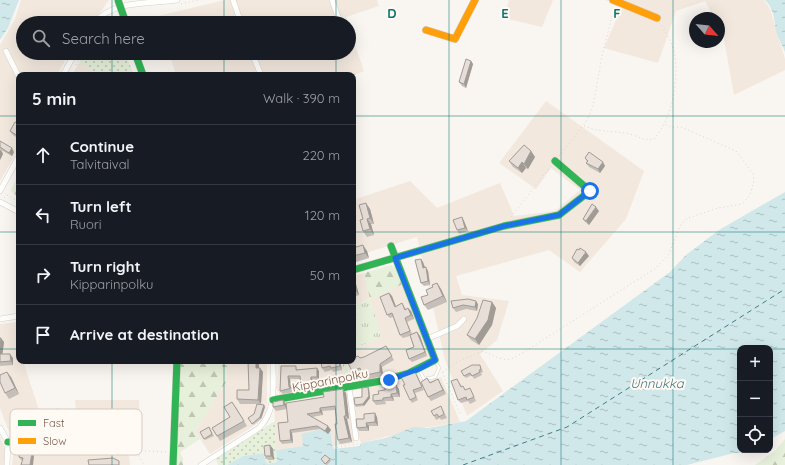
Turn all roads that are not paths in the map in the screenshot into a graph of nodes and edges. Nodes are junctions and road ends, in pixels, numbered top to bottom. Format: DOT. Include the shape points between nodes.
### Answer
graph roads {
  1 [pos="118,0"];
  2 [pos="177,0"];
  3 [pos="232,0"];
  4 [pos="332,0"];
  5 [pos="475,0"];
  6 [pos="615,0"];
  7 [pos="628,2"];
  8 [pos="100,16"];
  9 [pos="124,16"];
  10 [pos="238,16"];
  11 [pos="338,16"];
  12 [pos="657,18"];
  13 [pos="426,30"];
  14 [pos="6,51"];
  15 [pos="71,60"];
  16 [pos="138,60"];
  17 [pos="255,60"];
  18 [pos="16,72"];
  19 [pos="65,72"];
  20 [pos="142,72"];
  21 [pos="260,72"];
  22 [pos="555,161"];
  23 [pos="16,162"];
  24 [pos="0,191"];
  25 [pos="1,202"];
  26 [pos="16,210"];
  27 [pos="391,246"];
  28 [pos="395,258"];
  29 [pos="356,269"];
  30 [pos="16,316"];
  31 [pos="0,319"];
  32 [pos="464,320"];
  33 [pos="427,339"];
  34 [pos="435,360"];
  35 [pos="177,364"];
  36 [pos="273,364"];
  37 [pos="419,369"];
  38 [pos="349,387"];
  39 [pos="273,400"];
  40 [pos="0,428"];
  41 [pos="356,438"];
  42 [pos="8,442"];
  43 [pos="6,465"];
  44 [pos="173,465"];
  45 [pos="201,465"];
  1 -- 9 [label="street, bridge"];
  2 -- 8 [label="street" via="117,4"];
  3 -- 10 [label="street"];
  4 -- 11 [label="street"];
  5 -- 13 [label="street" via="455,39"];
  6 -- 7 [label="street"];
  7 -- 12 [label="street"];
  14 -- 18 [label="street"];
  15 -- 19 [label="street"];
  16 -- 20 [label="street"];
  17 -- 21 [label="street"];
  22 -- 28 [label="street" via="590,191 559,215 504,226"];
  23 -- 24 [label="street"];
  25 -- 26 [label="street"];
  27 -- 28 [label="street"];
  28 -- 29 [label="street"];
  28 -- 33 [label="street"];
  30 -- 31 [label="street"];
  32 -- 33 [label="street" via="457,326"];
  33 -- 34 [label="street"];
  34 -- 37 [label="street, Kipparinpolku"];
  34 -- 37 [label="lane" via="439,368 435,377 426,379 422,377"];
  35 -- 44 [label="street"];
  36 -- 39 [label="street"];
  37 -- 38 [label="street, Kipparinpolku" via="389,380"];
  38 -- 39 [label="street, Kipparinpolku"];
  38 -- 41 [label="street"];
  39 -- 45 [label="street" via="269,415 259,428"];
  40 -- 42 [label="street"];
  42 -- 43 [label="street"];
}
